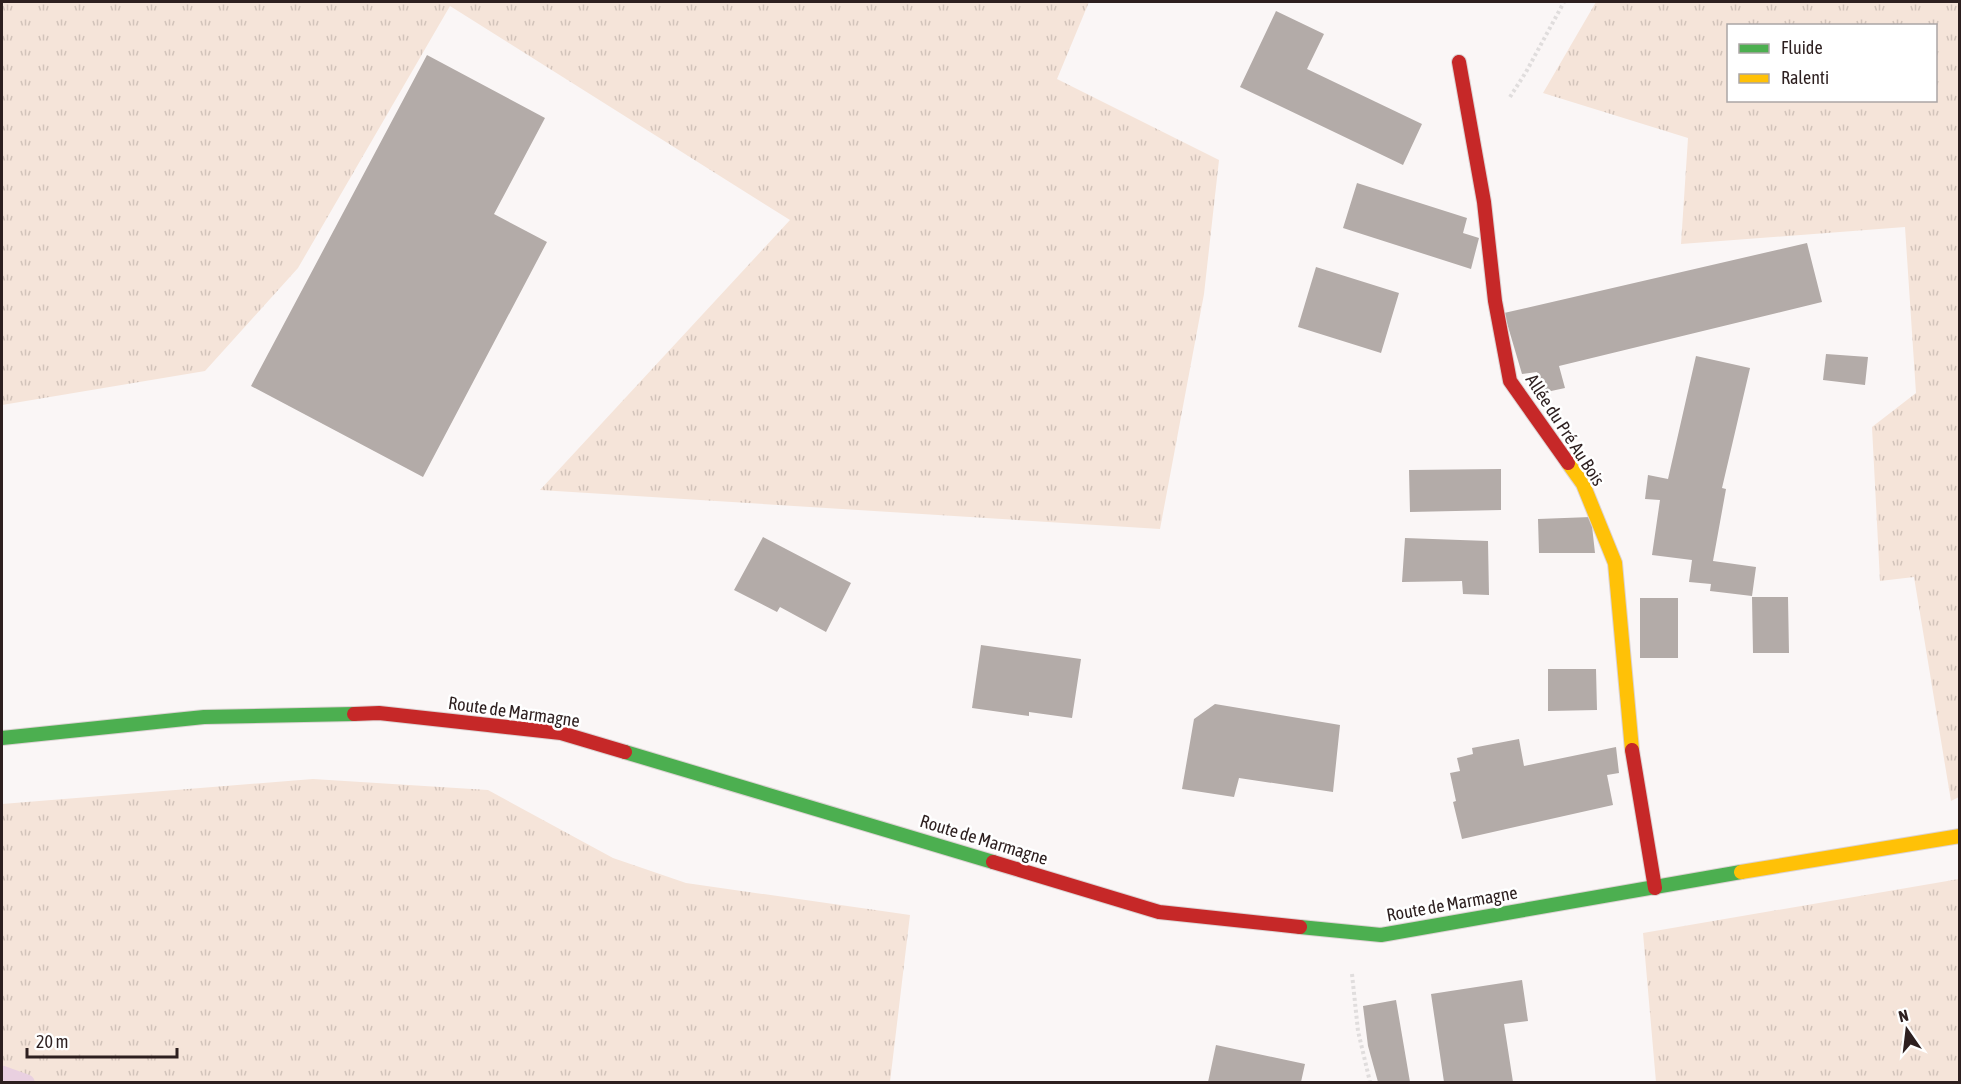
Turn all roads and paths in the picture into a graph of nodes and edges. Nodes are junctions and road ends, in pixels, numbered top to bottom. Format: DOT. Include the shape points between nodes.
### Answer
graph roads {
  1 [pos="1564,2"];
  2 [pos="1459,62"];
  3 [pos="1507,102"];
  4 [pos="2,738"];
  5 [pos="1959,836"];
  6 [pos="1655,888"];
  7 [pos="1347,932"];
  8 [pos="1370,1083"];
  1 -- 3 [label="path"];
  2 -- 6 [label="main road, Allée du Pré Au Bois" via="1510,381 1583,484 1615,563 1631,745"];
  4 -- 7 [label="main road, Route de Marmagne" via="204,717 380,713 561,733 1159,912"];
  5 -- 6 [label="main road, Route de Marmagne"];
  6 -- 7 [label="main road, Route de Marmagne" via="1381,935"];
  7 -- 8 [label="path" via="1358,1031"];
}
